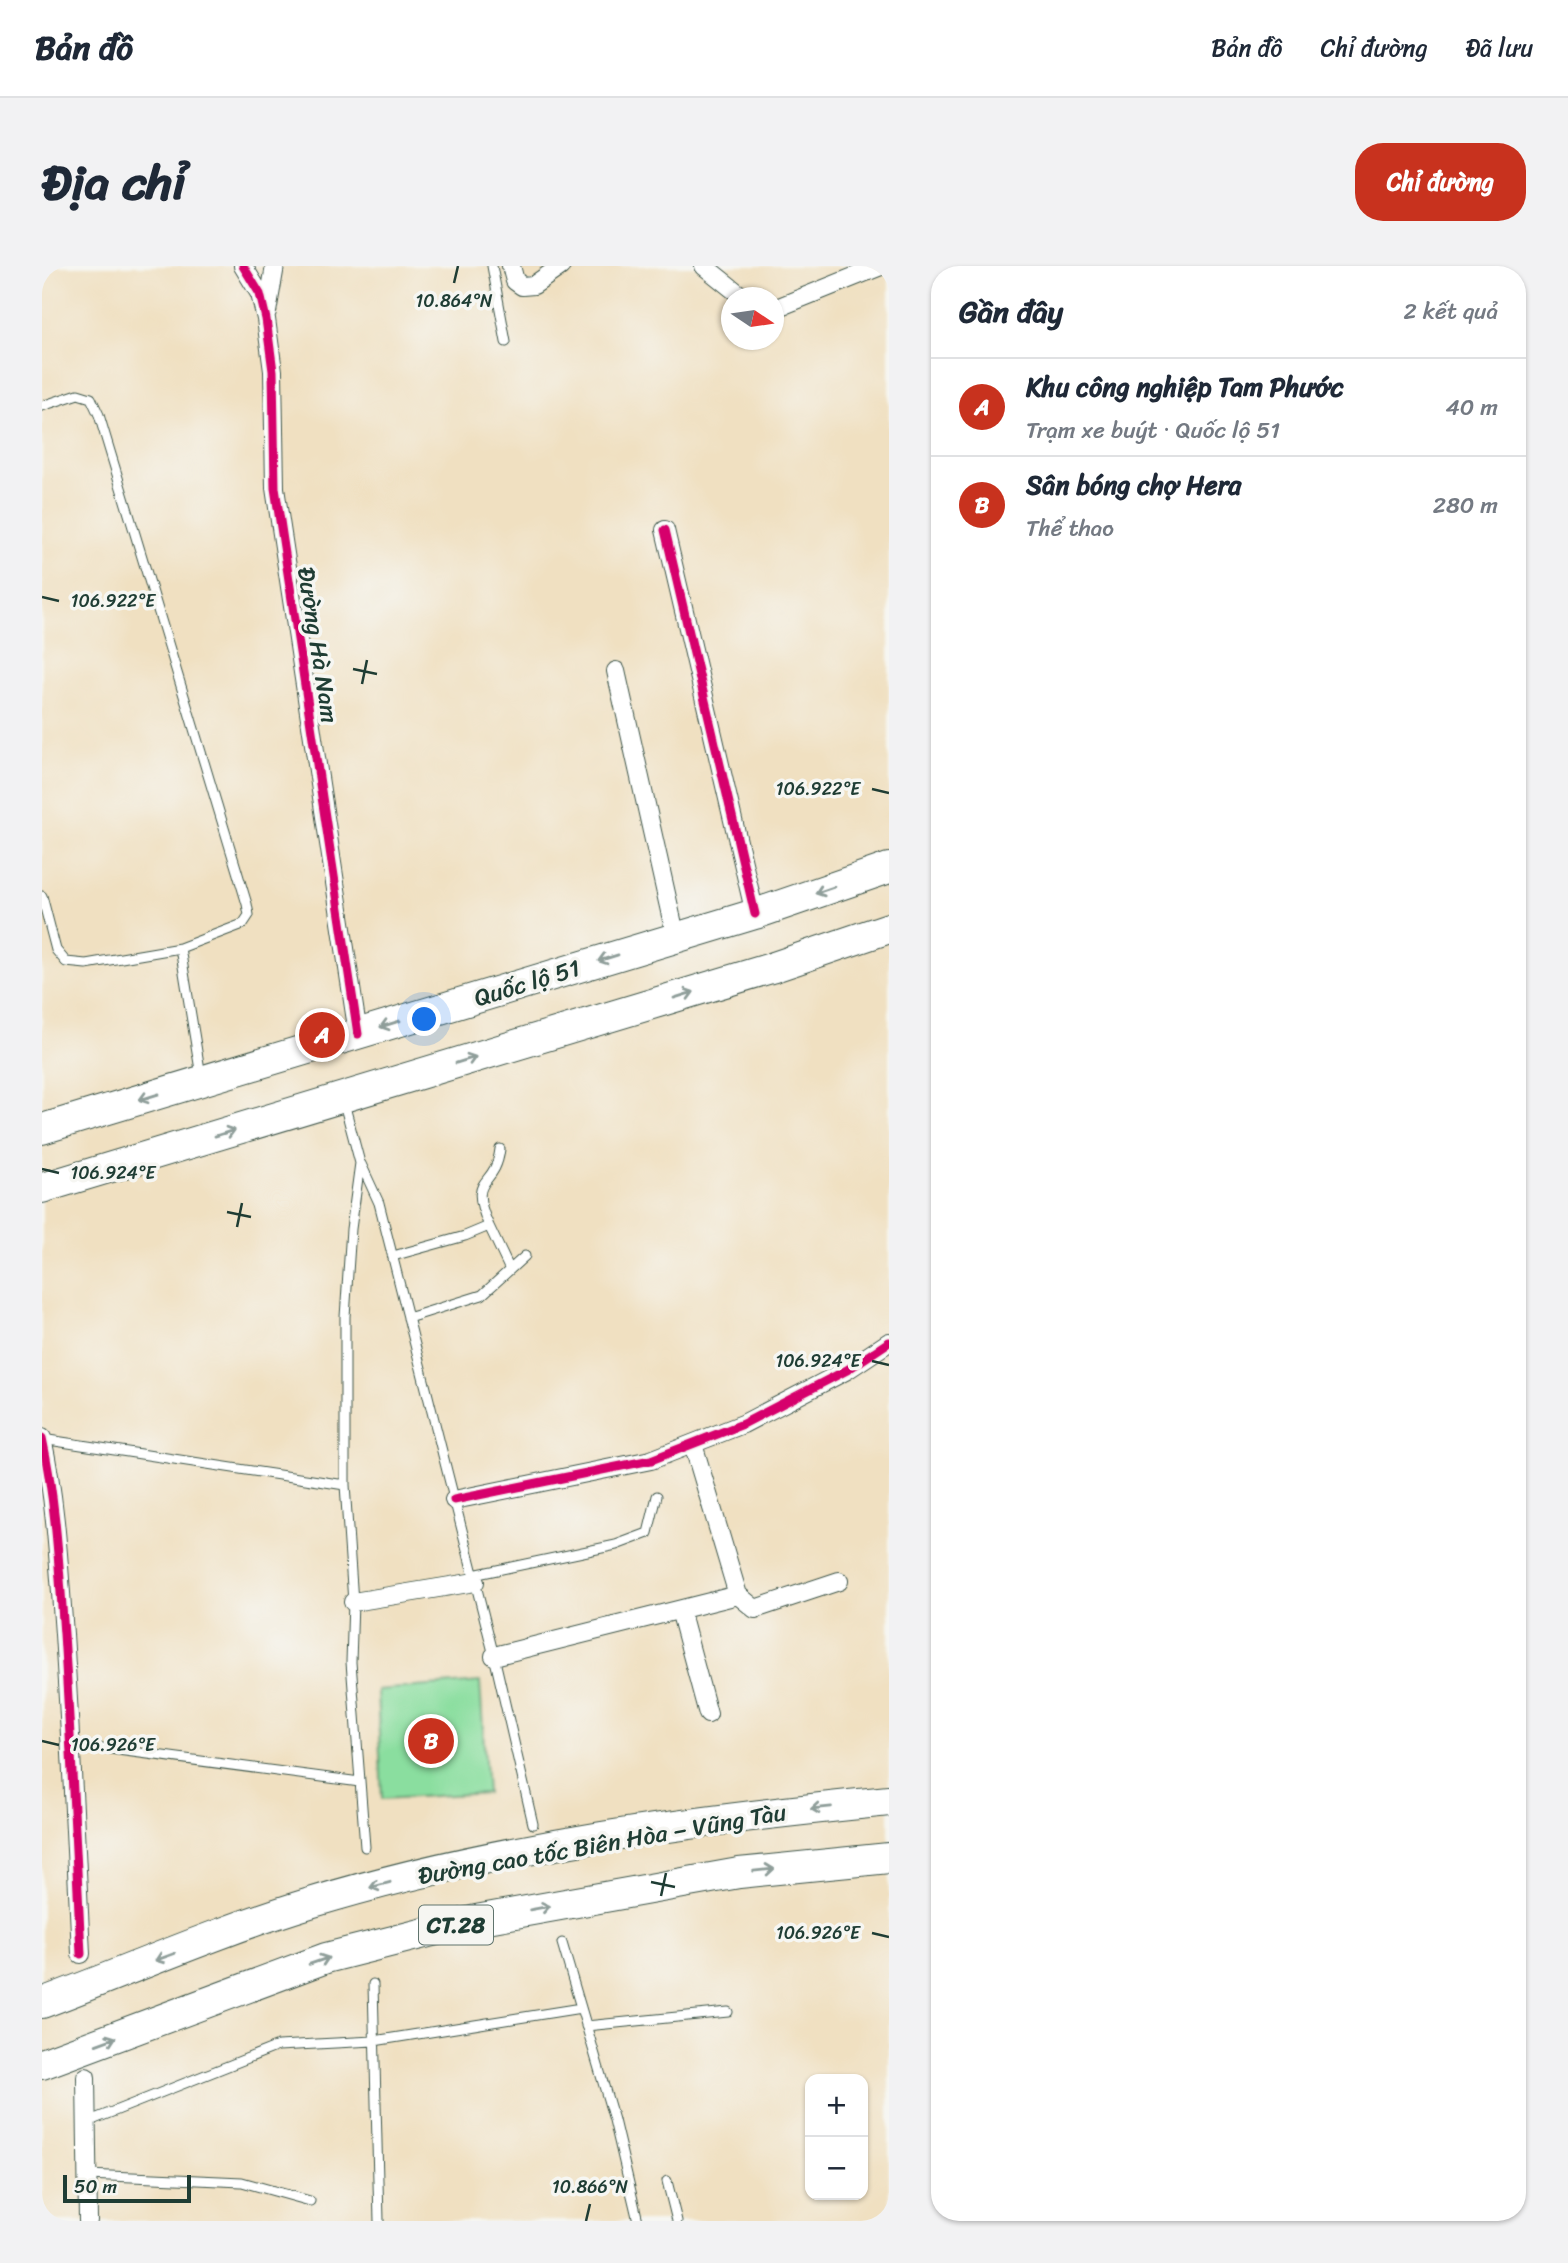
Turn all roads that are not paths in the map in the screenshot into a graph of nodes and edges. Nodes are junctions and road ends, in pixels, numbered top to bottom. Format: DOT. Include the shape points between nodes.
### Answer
graph roads {
  1 [pos="243,266"];
  2 [pos="275,266"];
  3 [pos="492,266"];
  4 [pos="511,266"];
  5 [pos="561,266"];
  6 [pos="704,266"];
  7 [pos="881,266"];
  8 [pos="730,287"];
  9 [pos="784,305"];
  10 [pos="266,319"];
  11 [pos="506,342"];
  12 [pos="42,406"];
  13 [pos="665,530"];
  14 [pos="616,671"];
  15 [pos="889,867"];
  16 [pos="42,896"];
  17 [pos="755,914"];
  18 [pos="889,928"];
  19 [pos="676,937"];
  20 [pos="180,948"];
  21 [pos="358,1034"];
  22 [pos="202,1081"];
  23 [pos="342,1098"];
  24 [pos="42,1129"];
  25 [pos="500,1149"];
  26 [pos="360,1163"];
  27 [pos="42,1188"];
  28 [pos="489,1226"];
  29 [pos="393,1256"];
  30 [pos="525,1256"];
  31 [pos="509,1268"];
  32 [pos="408,1318"];
  33 [pos="889,1342"];
  34 [pos="42,1438"];
  35 [pos="693,1444"];
  36 [pos="345,1485"];
  37 [pos="657,1496"];
  38 [pos="454,1500"];
  39 [pos="474,1578"];
  40 [pos="839,1581"];
  41 [pos="738,1595"];
  42 [pos="353,1602"];
  43 [pos="680,1610"];
  44 [pos="494,1656"];
  45 [pos="708,1714"];
  46 [pos="72,1744"];
  47 [pos="360,1782"];
  48 [pos="889,1801"];
  49 [pos="533,1824"];
  50 [pos="365,1847"];
  51 [pos="889,1858"];
  52 [pos="562,1943"];
  53 [pos="81,1954"];
  54 [pos="373,1984"];
  55 [pos="42,2003"];
  56 [pos="581,2008"];
  57 [pos="727,2012"];
  58 [pos="586,2026"];
  59 [pos="374,2041"];
  60 [pos="42,2064"];
  61 [pos="86,2077"];
  62 [pos="87,2122"];
  63 [pos="88,2175"];
  64 [pos="667,2180"];
  65 [pos="310,2201"];
  66 [pos="88,2221"];
  67 [pos="379,2221"];
  68 [pos="638,2221"];
  69 [pos="677,2221"];
  1 -- 10 [label="street, Đường Hà Nam" via="260,293"];
  2 -- 10 [label="street"];
  3 -- 11 [label="lane"];
  4 -- 5 [label="street" via="515,281 523,286 534,285"];
  6 -- 8 [label="street"];
  7 -- 9 [label="street"];
  10 -- 21 [label="street, Đường Hà Nam" via="273,372 275,488"];
  12 -- 20 [label="lane" via="78,394 91,398 99,415 247,904 249,915 243,925"];
  13 -- 17 [label="street"];
  14 -- 19 [label="street"];
  15 -- 17 [label="highway, Quốc lộ 51, one-way"];
  16 -- 20 [label="lane" via="56,950 66,962 86,964"];
  17 -- 19 [label="highway, Quốc lộ 51"];
  23 -- 18 [label="highway, one-way"];
  19 -- 21 [label="highway, Quốc lộ 51, one-way"];
  20 -- 22 [label="lane"];
  21 -- 22 [label="highway, Quốc lộ 51"];
  22 -- 24 [label="highway, Quốc lộ 51, one-way"];
  23 -- 26 [label="lane"];
  27 -- 23 [label="highway, one-way"];
  25 -- 28 [label="lane" via="498,1165 478,1195"];
  26 -- 29 [label="lane" via="379,1203"];
  26 -- 36 [label="lane" via="345,1317"];
  28 -- 29 [label="lane"];
  28 -- 31 [label="lane"];
  29 -- 32 [label="lane"];
  30 -- 31 [label="lane"];
  31 -- 32 [label="lane" via="482,1295"];
  32 -- 38 [label="lane"];
  33 -- 35 [label="street" via="847,1370 743,1424"];
  34 -- 36 [label="lane"];
  34 -- 46 [label="street" via="57,1543"];
  35 -- 38 [label="street" via="651,1460"];
  35 -- 41 [label="street"];
  36 -- 42 [label="lane"];
  37 -- 39 [label="lane" via="648,1533 616,1545"];
  38 -- 39 [label="lane"];
  39 -- 42 [label="street"];
  39 -- 44 [label="lane"];
  40 -- 41 [label="street" via="755,1609"];
  41 -- 43 [label="street"];
  42 -- 47 [label="lane" via="351,1661"];
  43 -- 44 [label="street"];
  43 -- 45 [label="street"];
  44 -- 49 [label="lane"];
  46 -- 47 [label="lane"];
  46 -- 53 [label="street"];
  47 -- 50 [label="lane"];
  48 -- 55 [label="highway, Đường cao tốc Biên Hòa – Vũng Tàu / CT.28, one-way" via="728,1817 463,1863 309,1903"];
  60 -- 51 [label="highway, CT.28, one-way" via="326,1958 476,1920 739,1873"];
  52 -- 56 [label="lane"];
  54 -- 59 [label="lane"];
  56 -- 58 [label="lane"];
  56 -- 59 [label="lane"];
  57 -- 58 [label="lane"];
  58 -- 68 [label="lane"];
  59 -- 62 [label="lane" via="278,2046"];
  59 -- 67 [label="lane"];
  61 -- 62 [label="street"];
  62 -- 63 [label="street"];
  63 -- 65 [label="lane" via="242,2182"];
  63 -- 66 [label="street"];
  64 -- 69 [label="lane"];
}
